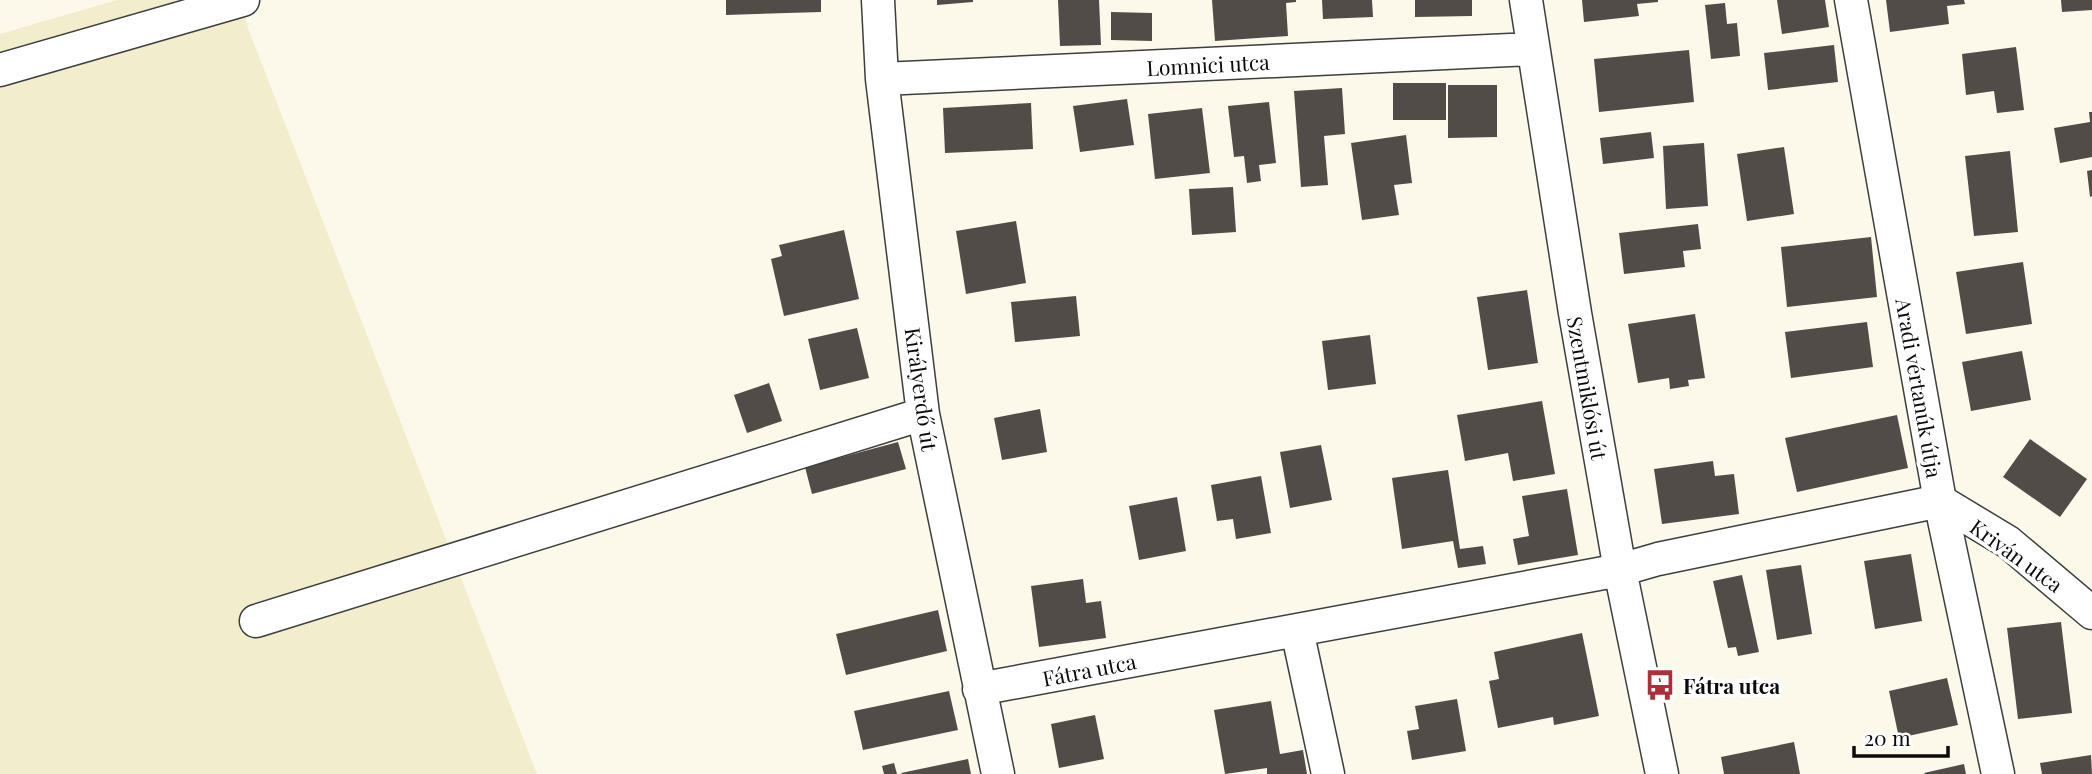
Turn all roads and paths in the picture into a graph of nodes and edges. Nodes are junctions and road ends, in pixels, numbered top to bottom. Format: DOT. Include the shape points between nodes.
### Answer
graph roads {
  1 [pos="243,0"];
  2 [pos="878,0"];
  3 [pos="1526,0"];
  4 [pos="1852,0"];
  5 [pos="1533,49"];
  6 [pos="0,70"];
  7 [pos="882,79"];
  8 [pos="923,414"];
  9 [pos="1940,501"];
  10 [pos="1620,570"];
  11 [pos="2091,611"];
  12 [pos="256,621"];
  13 [pos="1297,630"];
  14 [pos="979,689"];
  15 [pos="998,774"];
  16 [pos="1328,774"];
  17 [pos="1662,774"];
  18 [pos="1998,774"];
  1 -- 6 [label="street"];
  2 -- 7 [label="street, Királyerdő út"];
  3 -- 5 [label="street, Szentmiklósi út"];
  4 -- 9 [label="street, Aradi vértanúk útja"];
  5 -- 7 [label="street, Lomnici utca"];
  5 -- 10 [label="street, Szentmiklósi út"];
  7 -- 8 [label="street, Királyerdő út"];
  8 -- 12 [label="street"];
  8 -- 14 [label="street, Királyerdő út"];
  9 -- 10 [label="street, Fátra utca"];
  9 -- 11 [label="street, Kriván utca" via="2008,542"];
  9 -- 18 [label="street, Aradi vértanúk útja"];
  10 -- 13 [label="street, Fátra utca"];
  10 -- 17 [label="street, Szentmiklósi út"];
  13 -- 14 [label="street, Fátra utca"];
  13 -- 16 [label="street"];
  14 -- 15 [label="street, Királyerdő út"];
}
